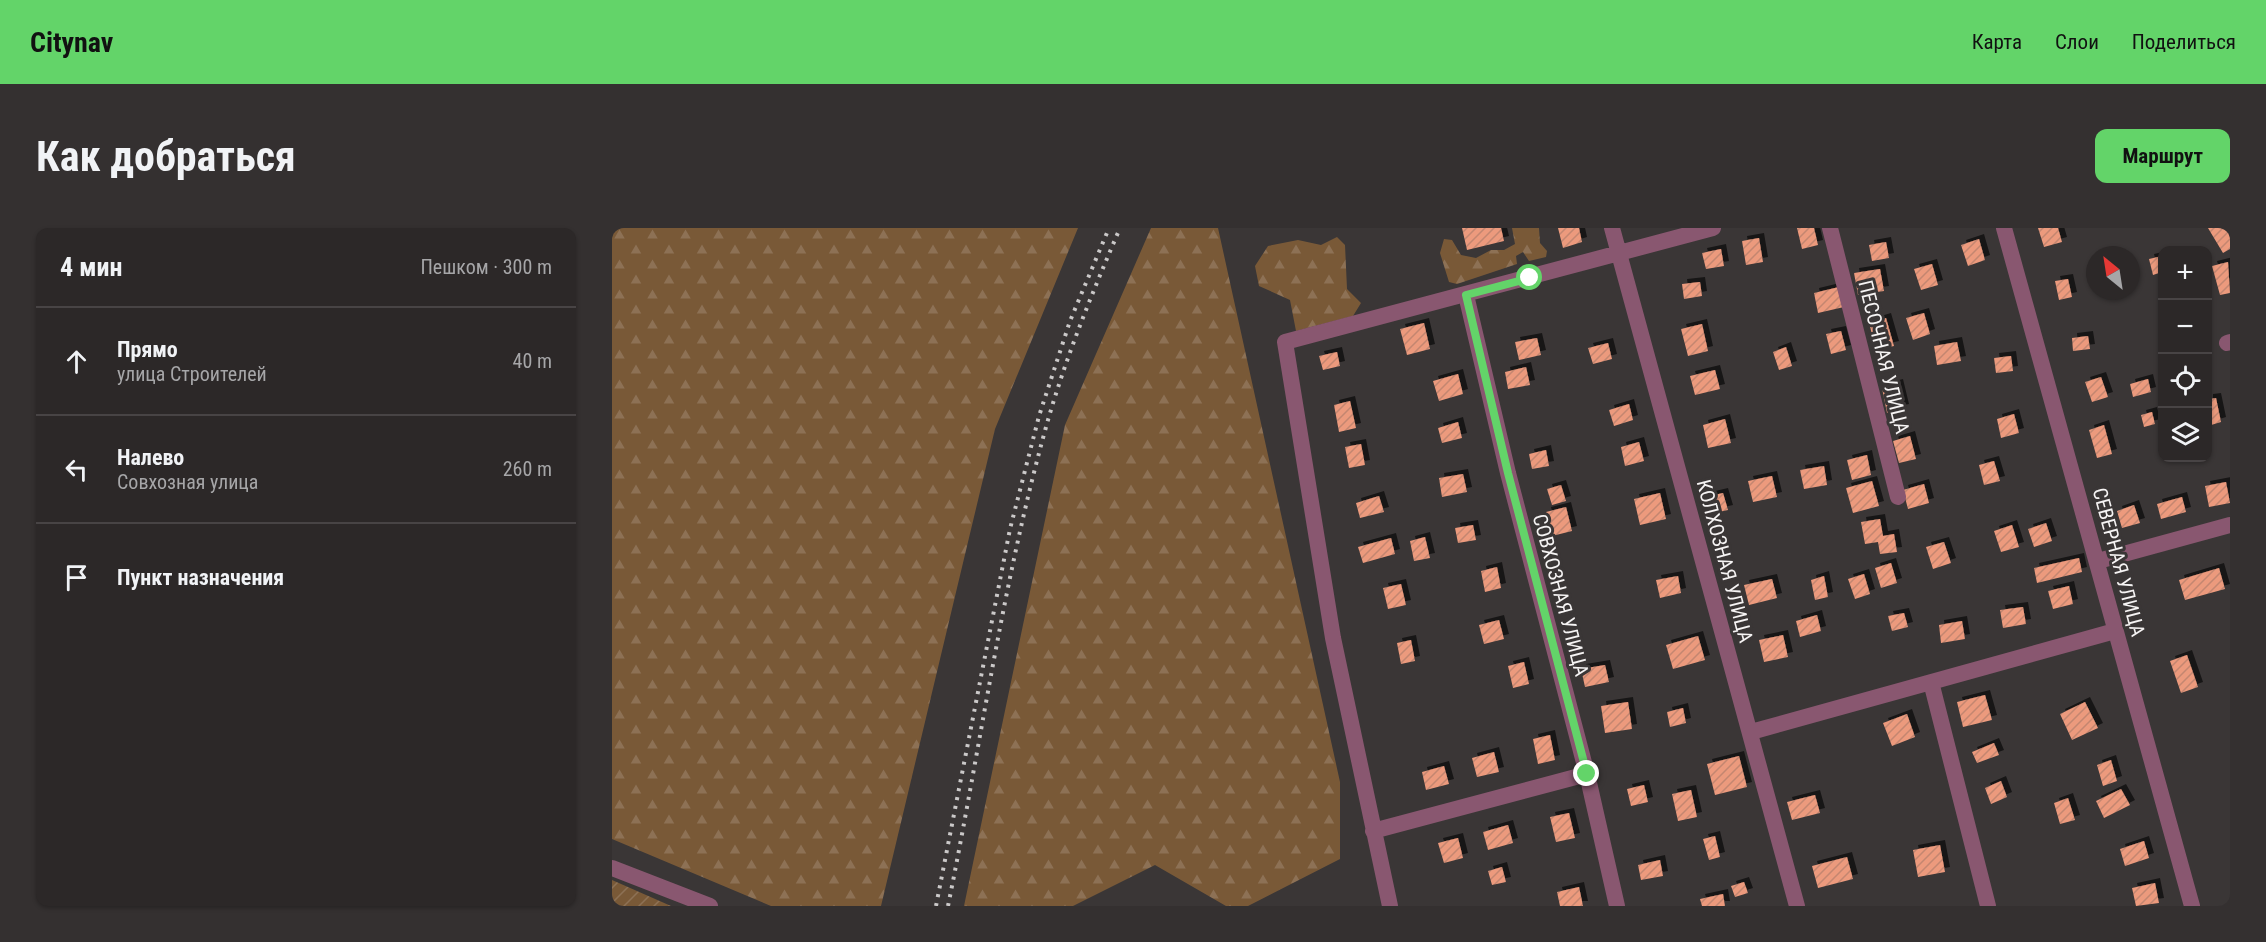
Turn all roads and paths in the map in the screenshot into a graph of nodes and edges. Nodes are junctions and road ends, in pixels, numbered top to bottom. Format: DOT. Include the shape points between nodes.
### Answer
graph roads {
  1 [pos="1612,228"];
  2 [pos="1713,228"];
  3 [pos="1830,228"];
  4 [pos="2004,228"];
  5 [pos="1619,254"];
  6 [pos="1466,295"];
  7 [pos="1898,497"];
  8 [pos="2230,525"];
  9 [pos="2098,561"];
  10 [pos="2115,631"];
  11 [pos="1931,682"];
  12 [pos="1751,732"];
  13 [pos="1587,774"];
  14 [pos="1372,831"];
  15 [pos="612,868"];
  16 [pos="710,906"];
  17 [pos="1390,906"];
  18 [pos="1617,906"];
  19 [pos="1797,906"];
  20 [pos="1988,906"];
  21 [pos="2192,906"];
  1 -- 5 [label="street, КОЛХОЗНАЯ УЛИЦА"];
  2 -- 5 [label="street"];
  3 -- 7 [label="street, ПЕСОЧНАЯ УЛИЦА"];
  4 -- 9 [label="street, СЕВЕРНАЯ УЛИЦА"];
  5 -- 6 [label="street"];
  5 -- 12 [label="street, КОЛХОЗНАЯ УЛИЦА"];
  6 -- 13 [label="street, СОВХОЗНАЯ УЛИЦА"];
  6 -- 14 [label="street" via="1285,342 1333,638"];
  8 -- 9 [label="street"];
  9 -- 10 [label="street, СЕВЕРНАЯ УЛИЦА"];
  10 -- 11 [label="street"];
  10 -- 21 [label="street, СЕВЕРНАЯ УЛИЦА"];
  11 -- 12 [label="street"];
  11 -- 20 [label="street"];
  12 -- 19 [label="street, КОЛХОЗНАЯ УЛИЦА"];
  13 -- 14 [label="street"];
  13 -- 18 [label="street, СОВХОЗНАЯ УЛИЦА"];
  14 -- 17 [label="street"];
  15 -- 16 [label="street"];
}
